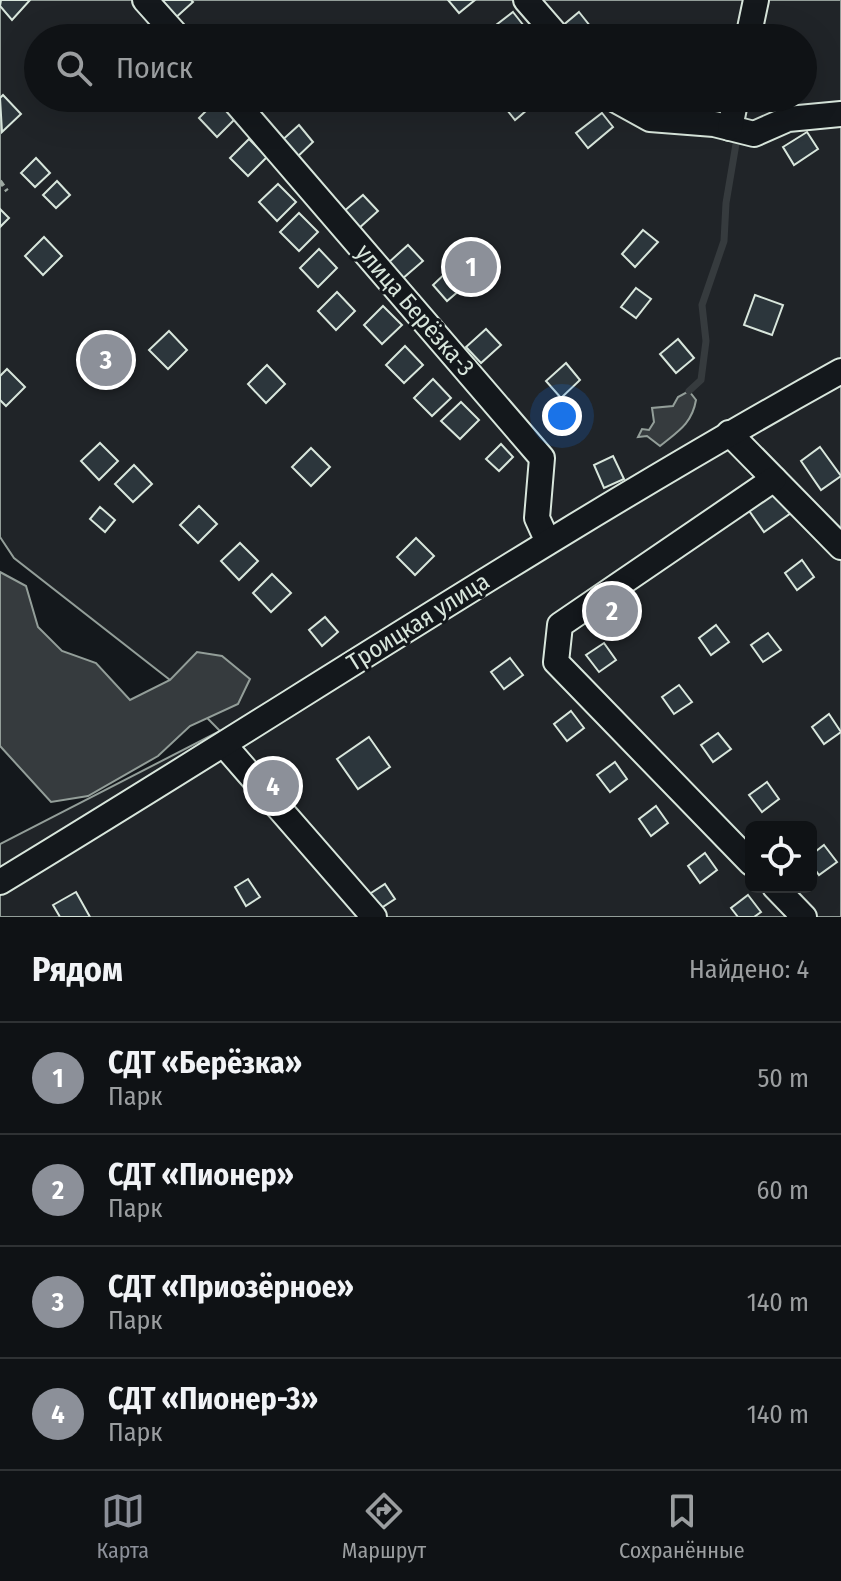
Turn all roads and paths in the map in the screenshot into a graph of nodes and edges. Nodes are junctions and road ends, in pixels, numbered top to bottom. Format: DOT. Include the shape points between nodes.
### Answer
graph roads {
  1 [pos="145,0"];
  2 [pos="526,0"];
  3 [pos="756,0"];
  4 [pos="166,24"];
  5 [pos="547,24"];
  6 [pos="751,24"];
  7 [pos="244,112"];
  8 [pos="637,112"];
  9 [pos="733,112"];
  10 [pos="841,114"];
  11 [pos="730,128"];
  12 [pos="0,181"];
  13 [pos="7,191"];
  14 [pos="841,371"];
  15 [pos="729,433"];
  16 [pos="774,479"];
  17 [pos="547,540"];
  18 [pos="841,547"];
  19 [pos="225,746"];
  20 [pos="745,857"];
  21 [pos="0,882"];
  22 [pos="781,893"];
  23 [pos="374,917"];
  24 [pos="804,917"];
  1 -- 4 [label="street"];
  2 -- 5 [label="street"];
  3 -- 6 [label="street"];
  7 -- 17 [label="street, улица Берёзка-3" via="542,458 537,518"];
  8 -- 11 [label="street" via="650,119"];
  9 -- 11 [label="street"];
  10 -- 11 [label="street" via="788,119 754,134"];
  12 -- 13 [label="path"];
  14 -- 15 [label="street, Троицкая улица"];
  15 -- 16 [label="street"];
  15 -- 17 [label="street, Троицкая улица"];
  16 -- 18 [label="street"];
  16 -- 20 [label="street" via="560,625 556,662"];
  17 -- 19 [label="street, Троицкая улица"];
  19 -- 21 [label="street, Троицкая улица"];
  19 -- 23 [label="street"];
  22 -- 24 [label="street"];
}
